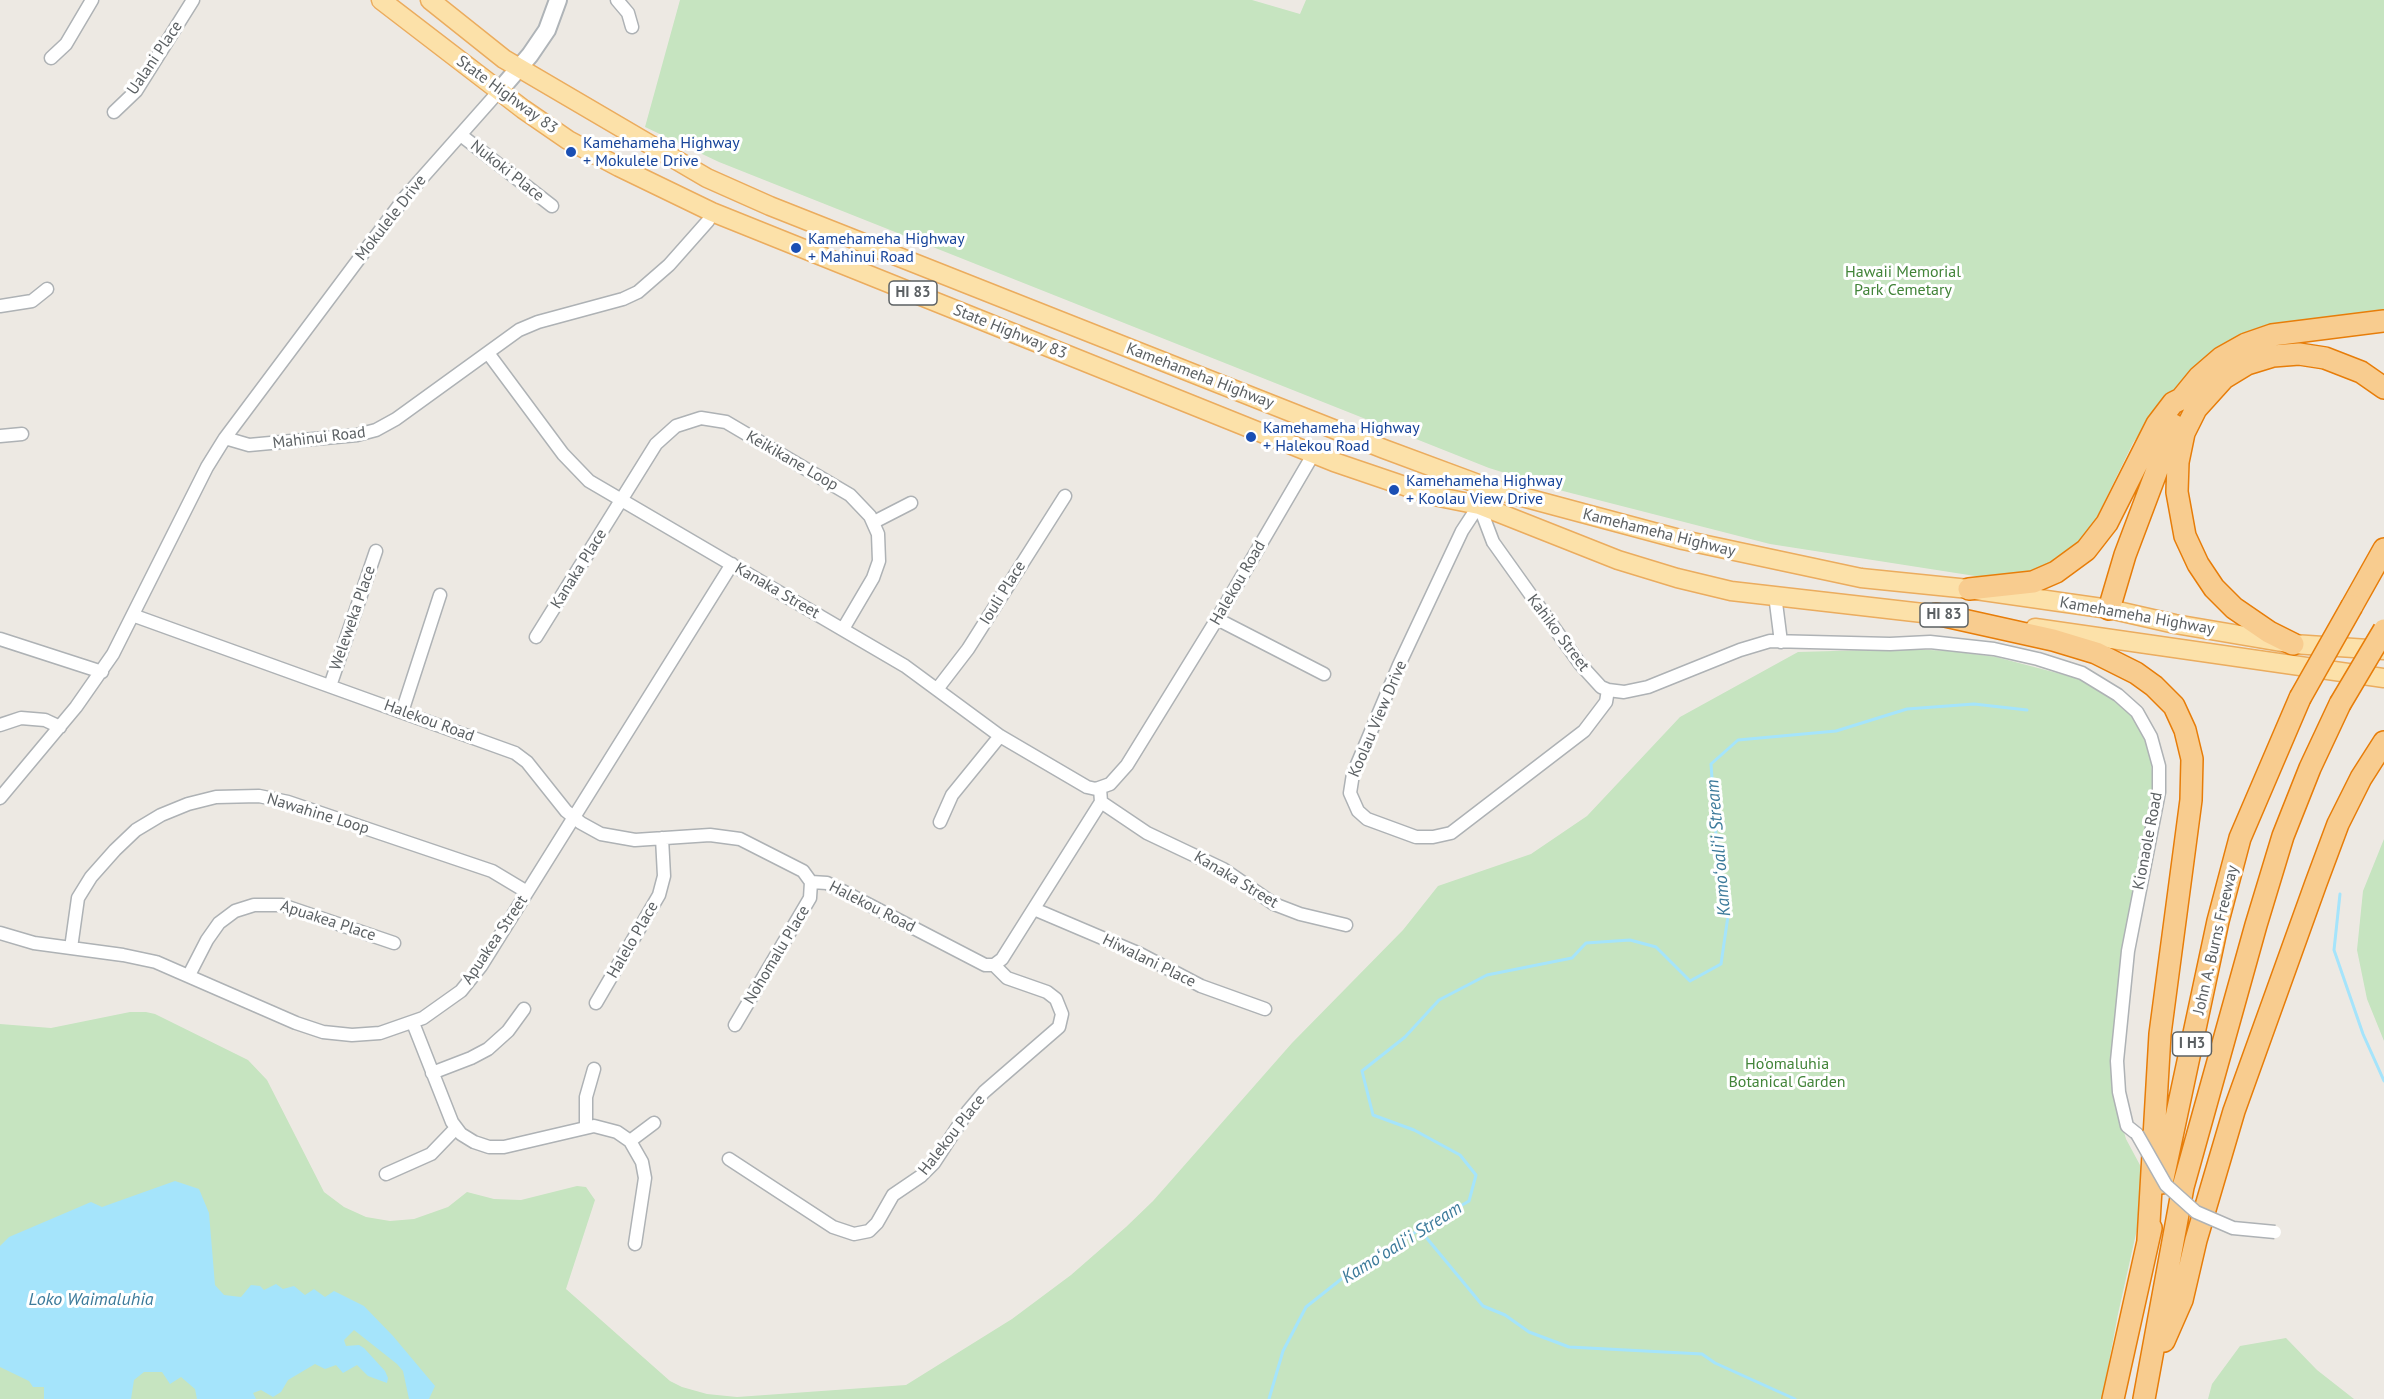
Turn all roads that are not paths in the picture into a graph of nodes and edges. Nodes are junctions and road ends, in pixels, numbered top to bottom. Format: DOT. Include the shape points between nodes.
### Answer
graph roads {
  1 [pos="92,0"];
  2 [pos="193,0"];
  3 [pos="381,0"];
  4 [pos="430,0"];
  5 [pos="558,0"];
  6 [pos="617,0"];
  7 [pos="632,27"];
  8 [pos="51,58"];
  9 [pos="519,68"];
  10 [pos="500,90"];
  11 [pos="114,112"];
  12 [pos="462,136"];
  13 [pos="732,188"];
  14 [pos="552,206"];
  15 [pos="712,212"];
  16 [pos="47,289"];
  17 [pos="0,306"];
  18 [pos="2384,321"];
  19 [pos="1126,347"];
  20 [pos="488,353"];
  21 [pos="1115,374"];
  22 [pos="2384,388"];
  23 [pos="2181,399"];
  24 [pos="1326,425"];
  25 [pos="22,434"];
  26 [pos="0,436"];
  27 [pos="225,438"];
  28 [pos="1314,453"];
  29 [pos="1489,488"];
  30 [pos="1065,496"];
  31 [pos="621,500"];
  32 [pos="911,503"];
  33 [pos="1479,506"];
  34 [pos="874,522"];
  35 [pos="2384,549"];
  36 [pos="376,551"];
  37 [pos="732,564"];
  38 [pos="1784,564"];
  39 [pos="2384,568"];
  40 [pos="1969,589"];
  41 [pos="440,595"];
  42 [pos="1775,595"];
  43 [pos="2352,606"];
  44 [pos="2109,609"];
  45 [pos="1936,614"];
  46 [pos="135,616"];
  47 [pos="1217,619"];
  48 [pos="843,629"];
  49 [pos="2384,630"];
  50 [pos="536,637"];
  51 [pos="2112,638"];
  52 [pos="0,639"];
  53 [pos="1781,642"];
  54 [pos="2293,644"];
  55 [pos="2384,650"];
  56 [pos="102,672"];
  57 [pos="1324,675"];
  58 [pos="2384,678"];
  59 [pos="330,686"];
  60 [pos="938,688"];
  61 [pos="1608,690"];
  62 [pos="402,712"];
  63 [pos="0,725"];
  64 [pos="60,727"];
  65 [pos="1000,736"];
  66 [pos="2384,742"];
  67 [pos="2384,758"];
  68 [pos="1100,788"];
  69 [pos="0,798"];
  70 [pos="1101,802"];
  71 [pos="574,818"];
  72 [pos="940,822"];
  73 [pos="2338,824"];
  74 [pos="662,838"];
  75 [pos="811,882"];
  76 [pos="527,892"];
  77 [pos="1034,909"];
  78 [pos="1346,925"];
  79 [pos="0,933"];
  80 [pos="394,943"];
  81 [pos="71,948"];
  82 [pos="994,965"];
  83 [pos="189,975"];
  84 [pos="596,1003"];
  85 [pos="524,1009"];
  86 [pos="1266,1009"];
  87 [pos="413,1023"];
  88 [pos="735,1025"];
  89 [pos="594,1070"];
  90 [pos="432,1073"];
  91 [pos="654,1123"];
  92 [pos="586,1127"];
  93 [pos="456,1128"];
  94 [pos="630,1141"];
  95 [pos="729,1159"];
  96 [pos="386,1174"];
  97 [pos="2275,1232"];
  98 [pos="2148,1240"];
  99 [pos="635,1244"];
  100 [pos="2149,1375"];
  101 [pos="2113,1399"];
  102 [pos="2144,1399"];
  1 -- 8 [label="street" via="66,44"];
  2 -- 11 [label="street, Ualani Place" via="136,91"];
  3 -- 10 [label="main road, State Highway 83 / HI 83"];
  4 -- 9 [label="main road, Kamehameha Highway / HI 83"];
  5 -- 9 [label="street, Mokulele Drive" via="547,30"];
  6 -- 7 [label="street" via="628,13"];
  9 -- 10 [label="street, Mokulele Drive"];
  9 -- 13 [label="main road, Kamehameha Highway / HI 83" via="706,178"];
  10 -- 12 [label="street, Mokulele Drive"];
  10 -- 15 [label="main road, State Highway 83 / HI 83" via="568,140"];
  12 -- 14 [label="street, Nukoki Place"];
  12 -- 27 [label="street, Mokulele Drive" via="396,208"];
  13 -- 15 [label="main road"];
  13 -- 19 [label="main road, Kamehameha Highway / HI 83"];
  15 -- 20 [label="street, Mahinui Road" via="669,265 638,292 528,325"];
  15 -- 21 [label="main road, State Highway 83 / HI 83"];
  16 -- 17 [label="street" via="32,301"];
  18 -- 23 [label="highway" via="2259,339 2210,367"];
  19 -- 21 [label="main road"];
  19 -- 24 [label="main road, Kamehameha Highway / HI 83"];
  20 -- 27 [label="street, Mahinui Road" via="376,430 249,445"];
  20 -- 31 [label="street, Kanaka Street" via="571,464"];
  21 -- 28 [label="main road, State Highway 83 / HI 83"];
  22 -- 54 [label="highway" via="2361,372 2325,358 2273,356 2247,364 2224,378 2200,403 2184,433 2177,492 2186,536 2198,564 2234,608"];
  23 -- 40 [label="highway" via="2173,403 2157,424 2107,523 2077,558 2033,582"];
  23 -- 44 [label="highway" via="2182,408"];
  24 -- 28 [label="main road"];
  24 -- 29 [label="main road, Kamehameha Highway / HI 83"];
  25 -- 26 [label="street"];
  27 -- 46 [label="street"];
  28 -- 33 [label="main road, State Highway 83 / HI 83" via="1434,496"];
  28 -- 47 [label="street, Halekou Road"];
  29 -- 33 [label="main road"];
  29 -- 38 [label="main road, Kamehameha Highway / HI 83"];
  30 -- 60 [label="street, Iouli Place" via="968,649"];
  31 -- 34 [label="street, Keikikane Loop" via="668,431 692,419 709,418 726,422 850,495"];
  31 -- 37 [label="street, Kanaka Street"];
  31 -- 50 [label="street, Kanaka Place"];
  32 -- 34 [label="street"];
  33 -- 42 [label="main road, Kamehameha Highway / HI 83" via="1637,566 1731,591"];
  33 -- 61 [label="street, Kahiko Street" via="1492,542 1580,664"];
  33 -- 61 [label="street, Koolau View Drive" via="1461,531 1353,774 1350,793 1358,811 1367,819 1416,837 1451,832 1584,731 1606,702"];
  34 -- 48 [label="street" via="879,544 876,570"];
  35 -- 43 [label="highway"];
  36 -- 59 [label="street, Weleweka Place"];
  37 -- 48 [label="street, Kanaka Street"];
  37 -- 71 [label="street, Apuakea Street"];
  38 -- 40 [label="main road, Kamehameha Highway / HI 83" via="1861,578"];
  38 -- 42 [label="main road"];
  39 -- 43 [label="highway, I H3"];
  40 -- 44 [label="main road, Kamehameha Highway / HI 83"];
  41 -- 62 [label="street"];
  42 -- 45 [label="main road, Kamehameha Highway / HI 83"];
  42 -- 53 [label="street"];
  43 -- 98 [label="highway, John A. Burns Freeway / I H3, bridge" via="2300,698 2240,838"];
  44 -- 51 [label="main road"];
  44 -- 54 [label="main road, Kamehameha Highway / HI 83"];
  45 -- 51 [label="main road, Kamehameha Highway / HI 83"];
  45 -- 98 [label="highway" via="2096,653 2154,686 2174,706 2185,730 2192,759 2191,800 2160,1034"];
  46 -- 56 [label="street"];
  46 -- 59 [label="street, Halekou Road"];
  47 -- 57 [label="street"];
  47 -- 68 [label="street, Halekou Road" via="1127,765 1110,784"];
  48 -- 60 [label="street, Kanaka Street"];
  49 -- 100 [label="highway, John A. Burns Freeway / I H3, bridge" via="2340,704 2283,836 2183,1187"];
  51 -- 58 [label="main road, Kamehameha Highway / HI 83"];
  52 -- 56 [label="street"];
  53 -- 61 [label="street" via="1750,646 1648,687 1624,692"];
  53 -- 97 [label="street, Kionaole Road, bridge" via="1930,642 1994,649 2082,673 2137,712 2151,737 2159,766 2159,792 2128,951 2117,1061 2127,1126 2137,1134 2166,1185 2196,1212 2233,1228"];
  54 -- 55 [label="main road, Kamehameha Highway / HI 83"];
  56 -- 64 [label="street"];
  59 -- 62 [label="street, Halekou Road"];
  60 -- 65 [label="street, Kanaka Street"];
  62 -- 71 [label="street, Halekou Road" via="515,753"];
  63 -- 64 [label="street" via="21,718 45,720"];
  64 -- 69 [label="street"];
  65 -- 68 [label="street, Kanaka Street" via="1088,787"];
  65 -- 72 [label="street" via="951,795"];
  66 -- 73 [label="highway"];
  67 -- 73 [label="highway"];
  68 -- 70 [label="street"];
  70 -- 77 [label="street"];
  70 -- 78 [label="street, Kanaka Street" via="1147,833 1223,869 1274,904"];
  71 -- 74 [label="street, Halekou Road" via="612,837"];
  71 -- 76 [label="street, Apuakea Street"];
  73 -- 100 [label="highway" via="2235,1111 2182,1300"];
  74 -- 75 [label="street, Halekou Road" via="710,835 748,842 803,871"];
  74 -- 84 [label="street, Halelo Place" via="664,876 659,895"];
  75 -- 82 [label="street, Halekou Road" via="827,883 982,963"];
  75 -- 88 [label="street, Nohomalu Place" via="810,898"];
  76 -- 81 [label="street, Nawahine Loop" via="492,871 288,802 259,796 216,797 161,815 136,830 115,850 78,898"];
  76 -- 87 [label="street, Apuakea Street" via="472,979 449,1001"];
  77 -- 82 [label="street" via="1002,959"];
  77 -- 86 [label="street, Hiwalani Place" via="1140,954 1201,986"];
  79 -- 81 [label="street, Apuakea Street"];
  80 -- 83 [label="street, Apuakea Place" via="282,905 254,905 219,923"];
  81 -- 83 [label="street, Apuakea Street" via="140,958"];
  82 -- 95 [label="street, Halekou Place" via="1007,978 1052,995 1061,1008 1059,1027 984,1092 934,1163 893,1195 869,1231 854,1234 833,1227"];
  83 -- 87 [label="street, Apuakea Street" via="323,1032 366,1035"];
  85 -- 90 [label="street" via="488,1049"];
  87 -- 90 [label="street"];
  89 -- 92 [label="street" via="586,1097"];
  90 -- 93 [label="street"];
  91 -- 94 [label="street"];
  92 -- 93 [label="street" via="496,1148 474,1142"];
  92 -- 94 [label="street" via="610,1129"];
  93 -- 96 [label="street" via="431,1154"];
  94 -- 99 [label="street" via="642,1162 645,1178"];
  98 -- 101 [label="highway, John A. Burns Freeway / I H3"];
  100 -- 102 [label="highway, John A. Burns Freeway / I H3"];
}
